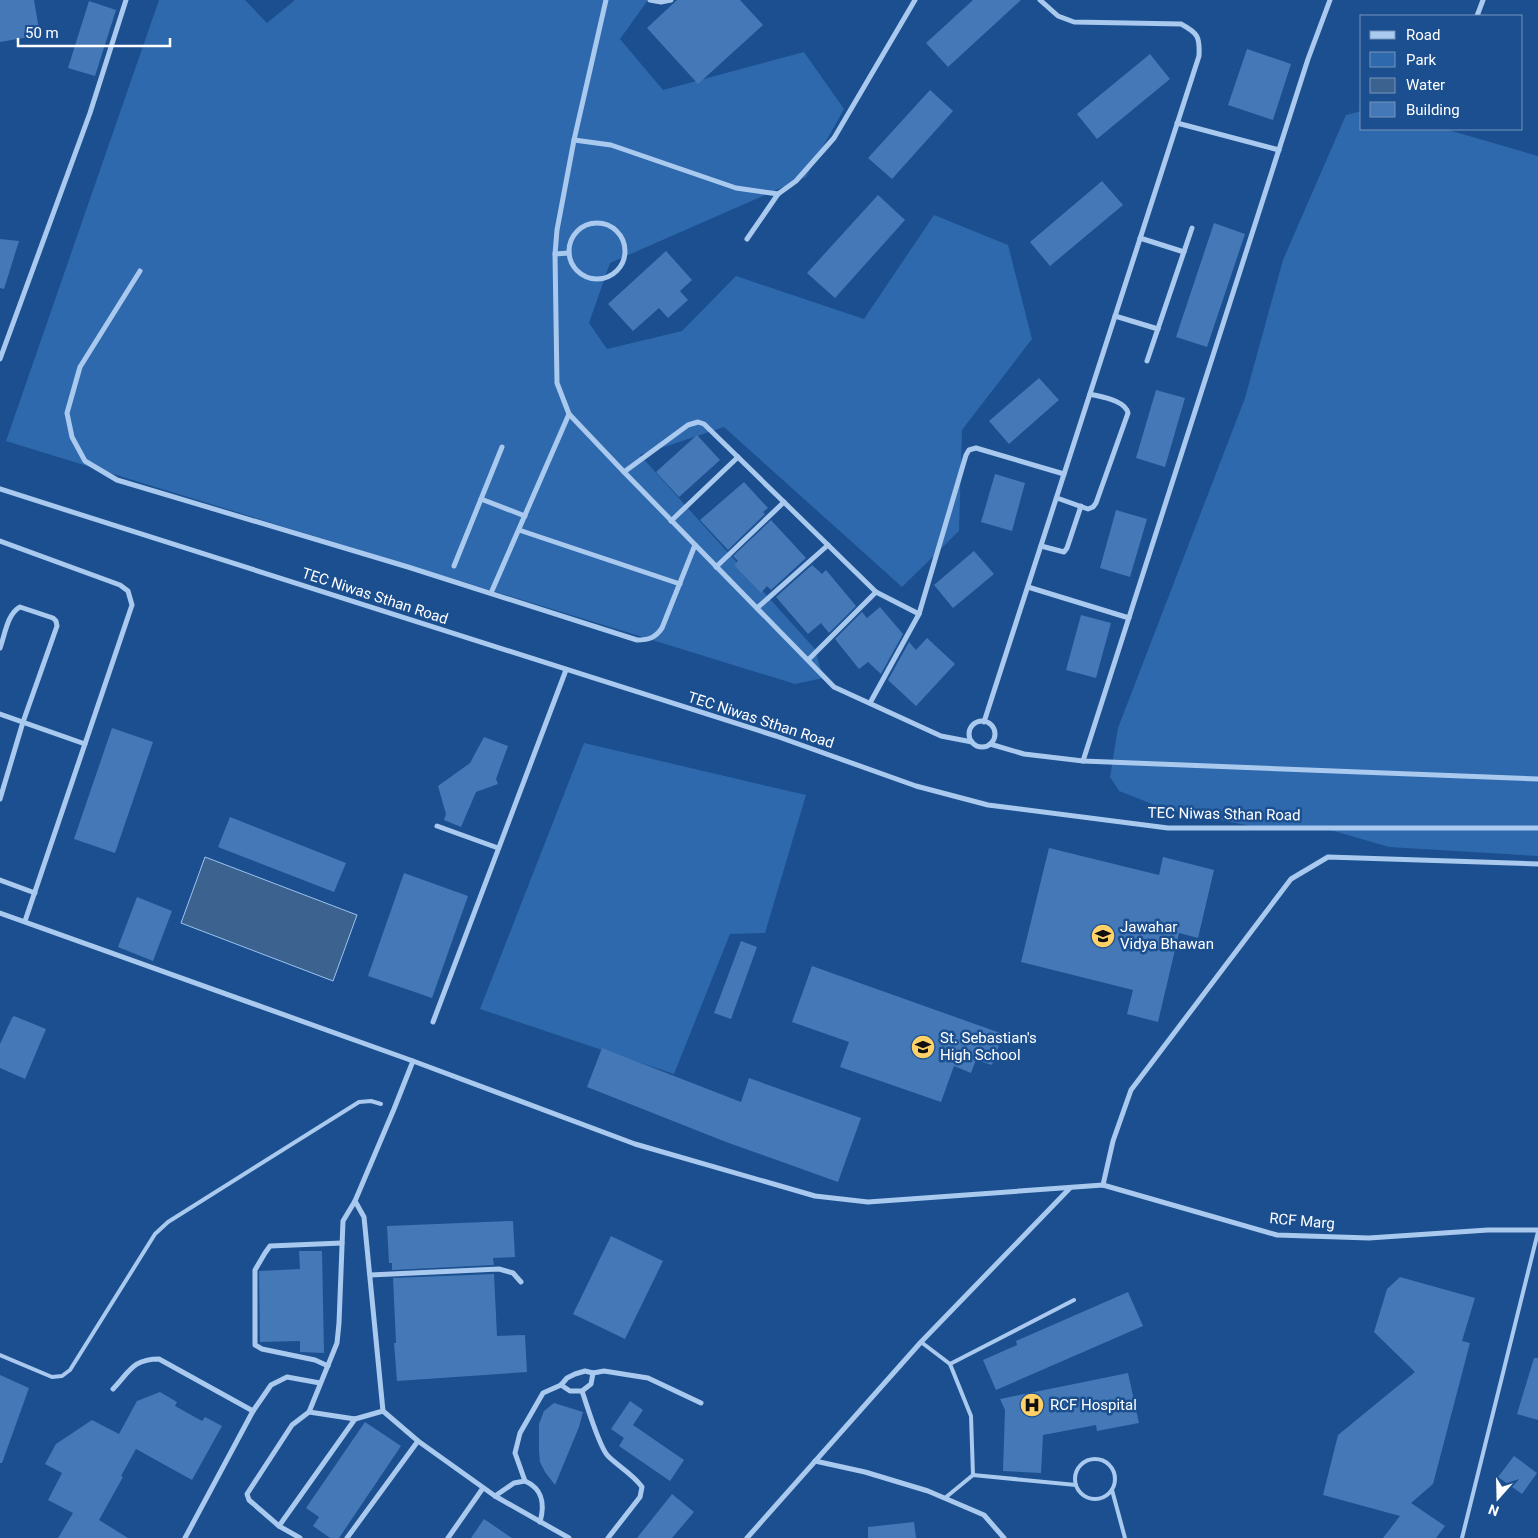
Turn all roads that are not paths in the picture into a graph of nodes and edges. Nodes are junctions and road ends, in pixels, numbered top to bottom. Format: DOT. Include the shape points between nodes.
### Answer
graph roads {
  1 [pos="126,0"];
  2 [pos="606,0"];
  3 [pos="650,0"];
  4 [pos="671,0"];
  5 [pos="915,0"];
  6 [pos="1040,0"];
  7 [pos="1330,0"];
  8 [pos="1483,0"];
  9 [pos="1477,15"];
  10 [pos="1177,123"];
  11 [pos="574,140"];
  12 [pos="1279,150"];
  13 [pos="778,194"];
  14 [pos="1192,228"];
  15 [pos="1140,238"];
  16 [pos="747,239"];
  17 [pos="569,252"];
  18 [pos="1184,252"];
  19 [pos="554,254"];
  20 [pos="140,271"];
  21 [pos="1115,316"];
  22 [pos="1158,329"];
  23 [pos="0,359"];
  24 [pos="1147,361"];
  25 [pos="1090,394"];
  26 [pos="570,414"];
  27 [pos="502,447"];
  28 [pos="738,457"];
  29 [pos="624,472"];
  30 [pos="1064,474"];
  31 [pos="0,490"];
  32 [pos="1056,498"];
  33 [pos="481,499"];
  34 [pos="784,502"];
  35 [pos="1081,506"];
  36 [pos="525,516"];
  37 [pos="671,521"];
  38 [pos="518,530"];
  39 [pos="0,541"];
  40 [pos="695,545"];
  41 [pos="828,545"];
  42 [pos="1041,546"];
  43 [pos="454,566"];
  44 [pos="716,567"];
  45 [pos="680,584"];
  46 [pos="1028,587"];
  47 [pos="876,592"];
  48 [pos="491,593"];
  49 [pos="757,608"];
  50 [pos="919,614"];
  51 [pos="1129,618"];
  52 [pos="0,648"];
  53 [pos="808,660"];
  54 [pos="566,670"];
  55 [pos="870,703"];
  56 [pos="0,714"];
  57 [pos="24,722"];
  58 [pos="984,722"];
  59 [pos="972,742"];
  60 [pos="85,744"];
  61 [pos="990,744"];
  62 [pos="1083,761"];
  63 [pos="1538,779"];
  64 [pos="0,799"];
  65 [pos="437,826"];
  66 [pos="1538,828"];
  67 [pos="498,848"];
  68 [pos="1538,864"];
  69 [pos="0,880"];
  70 [pos="35,893"];
  71 [pos="0,913"];
  72 [pos="25,921"];
  73 [pos="433,1022"];
  74 [pos="413,1061"];
  75 [pos="381,1104"];
  76 [pos="1103,1185"];
  77 [pos="1071,1188"];
  78 [pos="355,1201"];
  79 [pos="1538,1231"];
  80 [pos="342,1243"];
  81 [pos="370,1276"];
  82 [pos="521,1282"];
  83 [pos="1074,1300"];
  84 [pos="921,1342"];
  85 [pos="0,1355"];
  86 [pos="950,1364"];
  87 [pos="328,1366"];
  88 [pos="593,1373"];
  89 [pos="320,1383"];
  90 [pos="561,1385"];
  91 [pos="114,1389"];
  92 [pos="582,1391"];
  93 [pos="701,1402"];
  94 [pos="253,1411"];
  95 [pos="383,1411"];
  96 [pos="309,1412"];
  97 [pos="355,1419"];
  98 [pos="418,1441"];
  99 [pos="814,1460"];
  100 [pos="972,1475"];
  101 [pos="524,1481"];
  102 [pos="1076,1485"];
  103 [pos="483,1488"];
  104 [pos="1112,1490"];
  105 [pos="495,1496"];
  106 [pos="945,1498"];
  107 [pos="540,1522"];
  108 [pos="279,1526"];
  109 [pos="185,1538"];
  110 [pos="300,1538"];
  111 [pos="347,1538"];
  112 [pos="448,1538"];
  113 [pos="568,1538"];
  114 [pos="608,1538"];
  115 [pos="747,1538"];
  116 [pos="1004,1538"];
  117 [pos="1126,1538"];
  118 [pos="1462,1538"];
  1 -- 23 [label="street" via="90,113"];
  2 -- 11 [label="street"];
  3 -- 4 [label="street"];
  5 -- 13 [label="street" via="834,138 796,182"];
  6 -- 10 [label="street" via="1058,16 1074,22 1181,24 1195,32 1200,43 1198,56"];
  7 -- 12 [label="street"];
  8 -- 9 [label="street"];
  10 -- 12 [label="street"];
  10 -- 15 [label="street"];
  11 -- 13 [label="street" via="611,146 736,188"];
  11 -- 19 [label="street"];
  12 -- 51 [label="street"];
  13 -- 16 [label="street"];
  14 -- 18 [label="street"];
  15 -- 18 [label="street"];
  15 -- 21 [label="street"];
  17 -- 17 [label="street" via="573,236 588,224 608,225 622,237 625,246 621,265 615,272 599,278 582,274 571,261"];
  17 -- 19 [label="street"];
  18 -- 22 [label="street"];
  19 -- 26 [label="street" via="557,383"];
  20 -- 48 [label="street" via="80,367 67,413 72,437 85,461 117,480"];
  21 -- 22 [label="street"];
  21 -- 25 [label="street"];
  22 -- 24 [label="street"];
  25 -- 30 [label="street"];
  25 -- 35 [label="street" via="1122,404 1128,413 1096,503 1088,509"];
  26 -- 29 [label="street"];
  26 -- 36 [label="street"];
  27 -- 33 [label="street"];
  28 -- 29 [label="street" via="698,422 688,425"];
  28 -- 34 [label="street"];
  28 -- 37 [label="street"];
  29 -- 37 [label="street"];
  30 -- 32 [label="street"];
  30 -- 50 [label="street" via="976,448 969,450"];
  31 -- 54 [label="street, TEC Niwas Sthan Road"];
  32 -- 35 [label="street"];
  32 -- 42 [label="street"];
  33 -- 36 [label="street"];
  33 -- 43 [label="street"];
  34 -- 41 [label="street"];
  34 -- 44 [label="street"];
  35 -- 42 [label="street" via="1064,552"];
  36 -- 38 [label="street"];
  37 -- 40 [label="street"];
  38 -- 45 [label="street"];
  38 -- 48 [label="street"];
  39 -- 60 [label="street" via="120,585 128,591 132,605"];
  40 -- 44 [label="street"];
  40 -- 45 [label="street"];
  41 -- 47 [label="street"];
  41 -- 49 [label="street"];
  42 -- 46 [label="street"];
  44 -- 49 [label="street"];
  45 -- 48 [label="street" via="662,628 648,640 631,638"];
  46 -- 51 [label="street"];
  46 -- 58 [label="street"];
  47 -- 50 [label="street"];
  47 -- 53 [label="street"];
  49 -- 53 [label="street"];
  50 -- 55 [label="street"];
  51 -- 62 [label="street"];
  52 -- 57 [label="street" via="11,616 20,607 56,621"];
  53 -- 55 [label="street" via="834,687"];
  54 -- 66 [label="street, TEC Niwas Sthan Road" via="776,736 916,786 988,805 1168,828"];
  54 -- 67 [label="street"];
  55 -- 59 [label="street" via="941,736"];
  56 -- 57 [label="street"];
  57 -- 60 [label="street"];
  57 -- 64 [label="street"];
  58 -- 59 [label="street" via="976,723 970,730"];
  58 -- 61 [label="street" via="994,729 995,737"];
  59 -- 61 [label="street" via="979,746"];
  60 -- 70 [label="street"];
  61 -- 62 [label="street" via="1024,754"];
  62 -- 63 [label="street"];
  65 -- 67 [label="street"];
  67 -- 73 [label="street"];
  68 -- 76 [label="street" via="1328,856 1291,879 1131,1090 1113,1141"];
  69 -- 70 [label="street"];
  70 -- 72 [label="street"];
  71 -- 72 [label="street, RCF Marg"];
  72 -- 74 [label="street, RCF Marg"];
  74 -- 77 [label="street, RCF Marg" via="635,1144 815,1196 868,1202"];
  74 -- 78 [label="street"];
  75 -- 85 [label="lane" via="359,1102 168,1222 155,1234 70,1370 62,1376 52,1377"];
  76 -- 77 [label="street, RCF Marg"];
  76 -- 79 [label="street, RCF Marg" via="1277,1234 1369,1238 1488,1230"];
  77 -- 84 [label="street"];
  78 -- 80 [label="street" via="343,1222"];
  78 -- 81 [label="street" via="364,1216"];
  79 -- 118 [label="lane"];
  80 -- 87 [label="street" via="337,1344"];
  80 -- 87 [label="street" via="270,1246 255,1270 256,1345"];
  81 -- 82 [label="street" via="499,1269 513,1273"];
  81 -- 95 [label="street"];
  83 -- 86 [label="lane"];
  84 -- 86 [label="lane"];
  84 -- 99 [label="street"];
  86 -- 100 [label="lane" via="971,1416"];
  87 -- 89 [label="street"];
  88 -- 90 [label="street" via="575,1374"];
  88 -- 92 [label="street" via="591,1384"];
  88 -- 93 [label="street" via="604,1371 648,1378"];
  89 -- 94 [label="street" via="287,1377 271,1385"];
  89 -- 96 [label="street"];
  90 -- 92 [label="street"];
  90 -- 101 [label="street" via="543,1393 520,1432 515,1453"];
  91 -- 94 [label="street" via="136,1364 145,1359 159,1359"];
  92 -- 114 [label="street" via="607,1455 642,1487 640,1497"];
  94 -- 109 [label="street"];
  95 -- 97 [label="street"];
  95 -- 98 [label="street"];
  96 -- 97 [label="street"];
  96 -- 108 [label="street" via="292,1425 247,1494 249,1500"];
  97 -- 108 [label="street"];
  98 -- 103 [label="street"];
  98 -- 111 [label="street"];
  99 -- 106 [label="street" via="865,1472"];
  99 -- 115 [label="street"];
  100 -- 102 [label="lane"];
  100 -- 106 [label="lane"];
  101 -- 105 [label="street" via="514,1483"];
  101 -- 107 [label="street" via="536,1489 543,1503"];
  102 -- 104 [label="lane" via="1089,1498 1102,1498"];
  102 -- 104 [label="lane" via="1080,1467 1090,1460 1097,1460 1103,1461 1113,1471 1115,1484"];
  103 -- 105 [label="street"];
  103 -- 112 [label="street"];
  104 -- 117 [label="lane"];
  105 -- 107 [label="street"];
  106 -- 116 [label="street" via="984,1515"];
  107 -- 113 [label="street"];
  108 -- 110 [label="street"];
}
